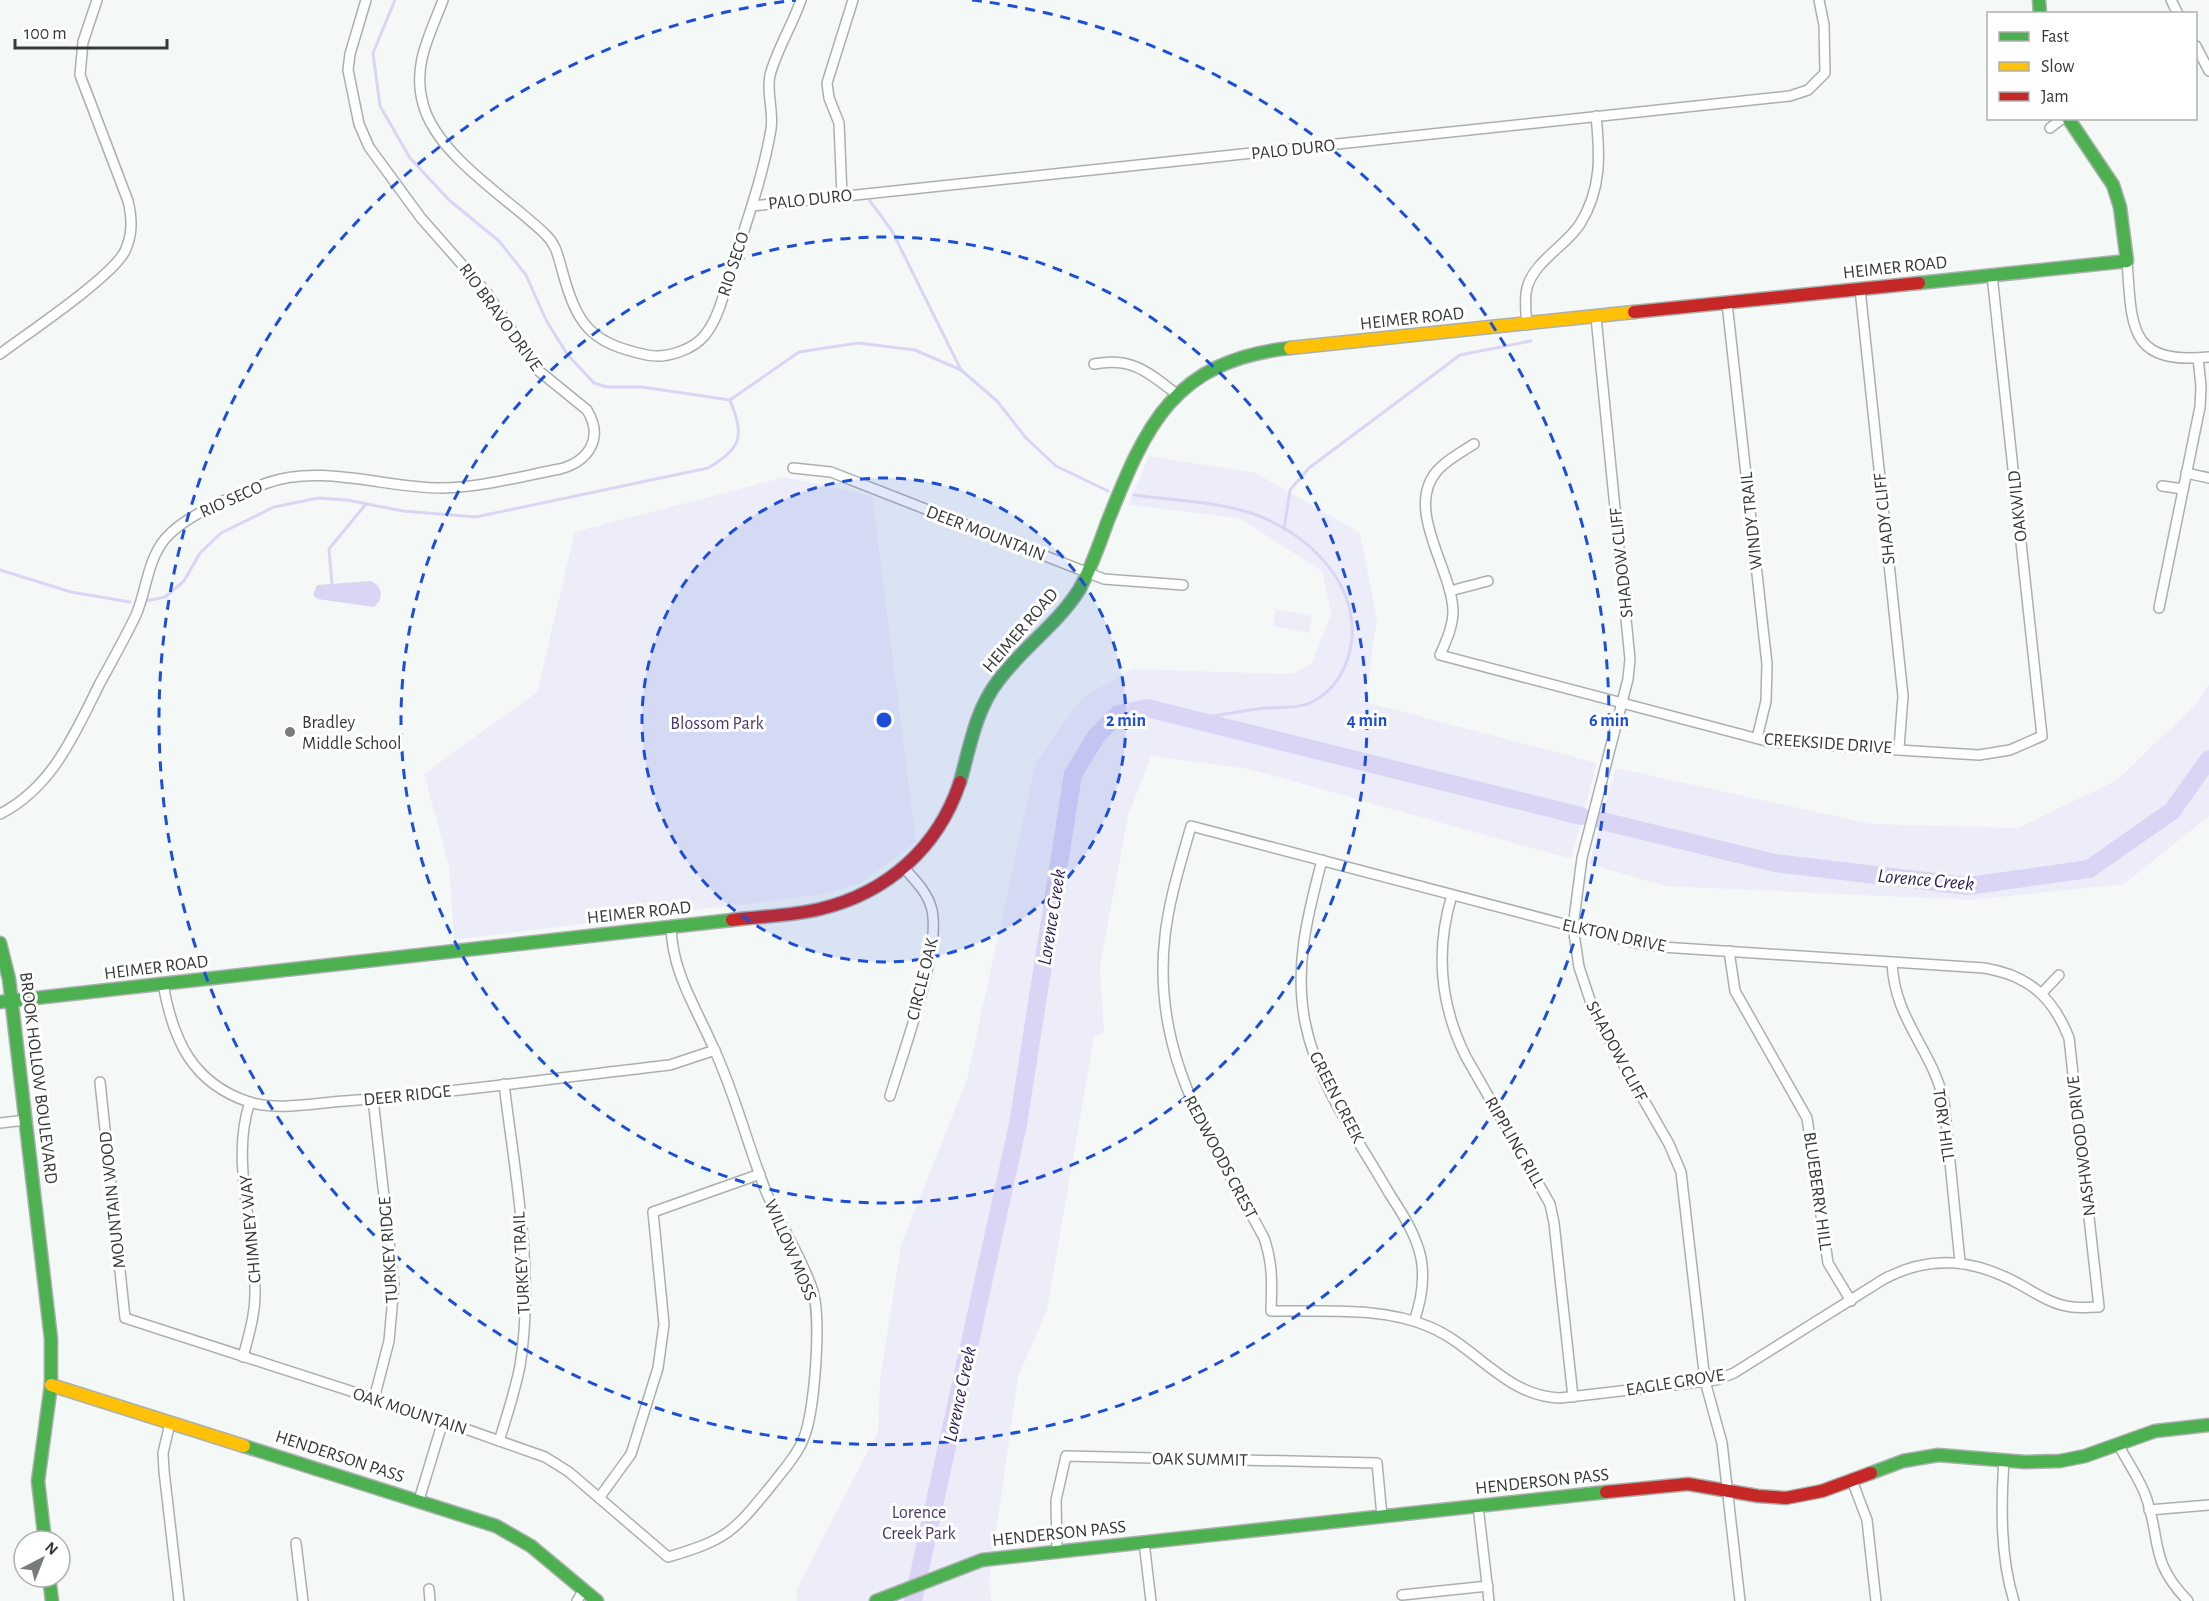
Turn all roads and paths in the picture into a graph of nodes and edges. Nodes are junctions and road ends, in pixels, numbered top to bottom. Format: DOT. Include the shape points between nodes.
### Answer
graph roads {
  1 [pos="97,0"];
  2 [pos="366,0"];
  3 [pos="443,0"];
  4 [pos="801,0"];
  5 [pos="853,0"];
  6 [pos="1820,0"];
  7 [pos="2197,48"];
  8 [pos="2209,71"];
  9 [pos="1596,116"];
  10 [pos="2061,120"];
  11 [pos="2069,120"];
  12 [pos="2050,128"];
  13 [pos="842,196"];
  14 [pos="752,206"];
  15 [pos="2127,261"];
  16 [pos="1992,275"];
  17 [pos="1860,289"];
  18 [pos="1727,303"];
  19 [pos="1596,317"];
  20 [pos="1527,325"];
  21 [pos="0,354"];
  22 [pos="2209,357"];
  23 [pos="2198,358"];
  24 [pos="1094,364"];
  25 [pos="1175,393"];
  26 [pos="591,417"];
  27 [pos="1474,444"];
  28 [pos="793,468"];
  29 [pos="2186,473"];
  30 [pos="2209,478"];
  31 [pos="2162,486"];
  32 [pos="2183,489"];
  33 [pos="1088,573"];
  34 [pos="1488,581"];
  35 [pos="1183,585"];
  36 [pos="1450,591"];
  37 [pos="2159,608"];
  38 [pos="1622,703"];
  39 [pos="2042,736"];
  40 [pos="1757,738"];
  41 [pos="1899,748"];
  42 [pos="0,814"];
  43 [pos="1191,825"];
  44 [pos="1322,860"];
  45 [pos="904,868"];
  46 [pos="1452,895"];
  47 [pos="671,926"];
  48 [pos="1573,927"];
  49 [pos="0,943"];
  50 [pos="1729,951"];
  51 [pos="1892,962"];
  52 [pos="2059,975"];
  53 [pos="163,984"];
  54 [pos="2042,993"];
  55 [pos="6,1001"];
  56 [pos="715,1050"];
  57 [pos="100,1082"];
  58 [pos="504,1084"];
  59 [pos="890,1096"];
  60 [pos="373,1099"];
  61 [pos="250,1102"];
  62 [pos="26,1120"];
  63 [pos="0,1123"];
  64 [pos="760,1174"];
  65 [pos="1960,1262"];
  66 [pos="1851,1300"];
  67 [pos="2099,1306"];
  68 [pos="1271,1311"];
  69 [pos="124,1318"];
  70 [pos="1414,1321"];
  71 [pos="243,1357"];
  72 [pos="1705,1381"];
  73 [pos="51,1384"];
  74 [pos="1573,1397"];
  75 [pos="374,1399"];
  76 [pos="443,1421"];
  77 [pos="170,1423"];
  78 [pos="2209,1425"];
  79 [pos="499,1441"];
  80 [pos="2118,1444"];
  81 [pos="2004,1460"];
  82 [pos="1852,1483"];
  83 [pos="1728,1490"];
  84 [pos="599,1498"];
  85 [pos="418,1500"];
  86 [pos="2209,1505"];
  87 [pos="1478,1506"];
  88 [pos="2149,1510"];
  89 [pos="1382,1516"];
  90 [pos="44,1529"];
  91 [pos="1144,1542"];
  92 [pos="296,1544"];
  93 [pos="1057,1552"];
  94 [pos="668,1557"];
  95 [pos="1488,1586"];
  96 [pos="429,1589"];
  97 [pos="584,1589"];
  98 [pos="1402,1595"];
  99 [pos="179,1601"];
  100 [pos="303,1601"];
  101 [pos="430,1601"];
  102 [pos="577,1601"];
  103 [pos="597,1601"];
  104 [pos="876,1601"];
  105 [pos="1151,1601"];
  106 [pos="1490,1601"];
  107 [pos="1740,1601"];
  108 [pos="1876,1601"];
  109 [pos="2014,1601"];
  110 [pos="2188,1601"];
  1 -- 21 [label="street" via="83,42 80,75 128,201 132,220 129,240 121,258 107,272"];
  2 -- 26 [label="street, RIO BRAVO DRIVE" via="348,70 363,136 421,218 487,293 539,371"];
  3 -- 14 [label="street, RIO SECO" via="419,69 418,85 427,116 445,142 481,180 547,235 556,248 573,307 584,324 601,338 624,350 656,357 698,341 714,321"];
  4 -- 14 [label="street, RIO SECO" via="770,76 771,128"];
  5 -- 13 [label="street" via="827,83 840,129"];
  6 -- 9 [label="street, PALO DURO" via="1825,72 1808,90 1790,96"];
  7 -- 8 [label="street"];
  9 -- 13 [label="street, PALO DURO"];
  9 -- 20 [label="street" via="1599,163 1591,201 1572,235 1530,279"];
  10 -- 12 [label="street"];
  11 -- 15 [label="street" via="2113,185"];
  13 -- 14 [label="street, PALO DURO"];
  15 -- 16 [label="street, HEIMER ROAD"];
  15 -- 23 [label="street" via="2131,315 2140,340 2164,356"];
  16 -- 17 [label="street, HEIMER ROAD"];
  16 -- 39 [label="street, OAKWILD"];
  17 -- 18 [label="street, HEIMER ROAD"];
  17 -- 41 [label="street, SHADY CLIFF" via="1903,696"];
  18 -- 19 [label="street, HEIMER ROAD"];
  18 -- 40 [label="street, WINDY TRAIL" via="1767,664 1766,701"];
  19 -- 20 [label="street, HEIMER ROAD"];
  19 -- 38 [label="street, SHADOW CLIFF" via="1630,649"];
  20 -- 25 [label="street, HEIMER ROAD" via="1257,353 1214,368"];
  22 -- 23 [label="street"];
  23 -- 29 [label="street" via="2200,407"];
  24 -- 25 [label="street" via="1121,361 1137,366"];
  25 -- 33 [label="street, HEIMER ROAD" via="1153,418 1140,441"];
  26 -- 42 [label="street, RIO SECO" via="594,436 589,452 574,465 560,469 445,488 293,478 269,482 180,523 150,564 135,615 62,757 28,796"];
  27 -- 36 [label="street" via="1436,471 1426,493 1426,517"];
  28 -- 33 [label="street, DEER MOUNTAIN" via="831,472"];
  29 -- 30 [label="street"];
  29 -- 32 [label="street"];
  31 -- 32 [label="street"];
  32 -- 37 [label="street"];
  33 -- 35 [label="street, DEER MOUNTAIN" via="1104,579"];
  33 -- 45 [label="street, HEIMER ROAD" via="1064,610 1006,668 986,698 956,797 940,827"];
  34 -- 36 [label="street"];
  36 -- 38 [label="street, CREEKSIDE DRIVE" via="1451,629 1440,655"];
  38 -- 40 [label="street, CREEKSIDE DRIVE"];
  38 -- 48 [label="street, SHADOW CLIFF" via="1582,858"];
  39 -- 41 [label="street, CREEKSIDE DRIVE" via="1993,754"];
  40 -- 41 [label="street, CREEKSIDE DRIVE" via="1770,742"];
  43 -- 44 [label="street, ELKTON DRIVE"];
  43 -- 68 [label="street, REDWOODS CREST" via="1165,936 1168,1030 1194,1111 1264,1238 1272,1272"];
  44 -- 46 [label="street, ELKTON DRIVE"];
  44 -- 70 [label="street, GREEN CREEK" via="1302,949 1300,982 1305,1023 1330,1092 1415,1239 1423,1294"];
  45 -- 47 [label="street, HEIMER ROAD" via="870,892 818,910"];
  45 -- 59 [label="street, CIRCLE OAK" via="931,907 933,946"];
  46 -- 48 [label="street, ELKTON DRIVE"];
  46 -- 74 [label="street, RIPPLING RILL" via="1442,960 1445,1000 1466,1057 1550,1204"];
  47 -- 53 [label="street, HEIMER ROAD"];
  47 -- 56 [label="street, WILLOW MOSS" via="677,970"];
  48 -- 50 [label="street, ELKTON DRIVE" via="1653,946"];
  48 -- 72 [label="street, SHADOW CLIFF" via="1579,967 1595,1016 1669,1144 1681,1172"];
  49 -- 55 [label="street, BROOK HOLLOW BOULEVARD"];
  50 -- 51 [label="street, ELKTON DRIVE"];
  50 -- 66 [label="street, BLUEBERRY HILL" via="1735,991 1807,1118 1828,1263"];
  51 -- 54 [label="street, ELKTON DRIVE" via="2003,971"];
  51 -- 65 [label="street, TORY HILL" via="1893,986 1900,1009 1935,1072 1941,1092"];
  52 -- 54 [label="street"];
  53 -- 55 [label="street, HEIMER ROAD"];
  53 -- 61 [label="street, DEER RIDGE" via="173,1029 191,1062 219,1087"];
  54 -- 67 [label="street, NASHWOOD DRIVE" via="2057,1011 2069,1038"];
  55 -- 62 [label="street, BROOK HOLLOW BOULEVARD"];
  56 -- 58 [label="street, DEER RIDGE" via="670,1065"];
  56 -- 64 [label="street, WILLOW MOSS"];
  57 -- 69 [label="street, MOUNTAIN WOOD"];
  58 -- 60 [label="street, DEER RIDGE"];
  58 -- 79 [label="street, TURKEY TRAIL" via="524,1263 525,1321 520,1366"];
  60 -- 61 [label="street, DEER RIDGE" via="281,1106"];
  60 -- 75 [label="street, TURKEY RIDGE" via="394,1285 390,1341"];
  61 -- 71 [label="street, CHIMNEY WAY" via="241,1136 256,1290"];
  62 -- 63 [label="street"];
  62 -- 73 [label="street, BROOK HOLLOW BOULEVARD" via="51,1339"];
  64 -- 84 [label="street" via="653,1212 664,1324 658,1368 631,1454"];
  64 -- 94 [label="street, WILLOW MOSS" via="815,1298 818,1318 810,1415 795,1455 741,1523 710,1544"];
  65 -- 66 [label="street, EAGLE GROVE" via="1932,1262 1907,1268"];
  65 -- 67 [label="street, EAGLE GROVE" via="1995,1272 2057,1303"];
  66 -- 72 [label="street, EAGLE GROVE" via="1734,1373"];
  68 -- 70 [label="street, EAGLE GROVE" via="1380,1314"];
  69 -- 71 [label="street, OAK MOUNTAIN"];
  70 -- 74 [label="street, EAGLE GROVE" via="1459,1342 1518,1388 1549,1397"];
  71 -- 75 [label="street, OAK MOUNTAIN"];
  72 -- 74 [label="street, EAGLE GROVE"];
  72 -- 83 [label="street, SHADOW CLIFF" via="1720,1432"];
  73 -- 77 [label="street, HENDERSON PASS"];
  73 -- 90 [label="street, BROOK HOLLOW BOULEVARD" via="39,1458"];
  75 -- 76 [label="street, OAK MOUNTAIN"];
  76 -- 79 [label="street, OAK MOUNTAIN"];
  76 -- 85 [label="street"];
  77 -- 85 [label="street, HENDERSON PASS"];
  77 -- 99 [label="street" via="163,1453"];
  78 -- 80 [label="street, HENDERSON PASS" via="2155,1431"];
  79 -- 84 [label="street, OAK MOUNTAIN" via="554,1462"];
  80 -- 81 [label="street, HENDERSON PASS" via="2062,1461"];
  80 -- 88 [label="street"];
  81 -- 82 [label="street, HENDERSON PASS" via="1960,1454 1921,1457"];
  81 -- 109 [label="street" via="2001,1502"];
  82 -- 83 [label="street, HENDERSON PASS" via="1785,1498"];
  82 -- 108 [label="street" via="1867,1520"];
  83 -- 87 [label="street, HENDERSON PASS" via="1704,1484 1674,1484"];
  83 -- 107 [label="street, SHADOW CLIFF"];
  84 -- 94 [label="street, OAK MOUNTAIN"];
  85 -- 97 [label="street, HENDERSON PASS" via="514,1535"];
  86 -- 88 [label="street"];
  87 -- 89 [label="street, HENDERSON PASS"];
  87 -- 95 [label="street"];
  88 -- 110 [label="street" via="2160,1562"];
  89 -- 91 [label="street, HENDERSON PASS"];
  89 -- 93 [label="street, OAK SUMMIT" via="1377,1463 1066,1456 1055,1513"];
  91 -- 93 [label="street, HENDERSON PASS"];
  91 -- 105 [label="street"];
  92 -- 100 [label="street"];
  93 -- 104 [label="street, HENDERSON PASS" via="972,1562"];
  95 -- 98 [label="street"];
  95 -- 106 [label="street"];
  96 -- 101 [label="street"];
  97 -- 102 [label="street"];
  97 -- 103 [label="street, HENDERSON PASS"];
}
